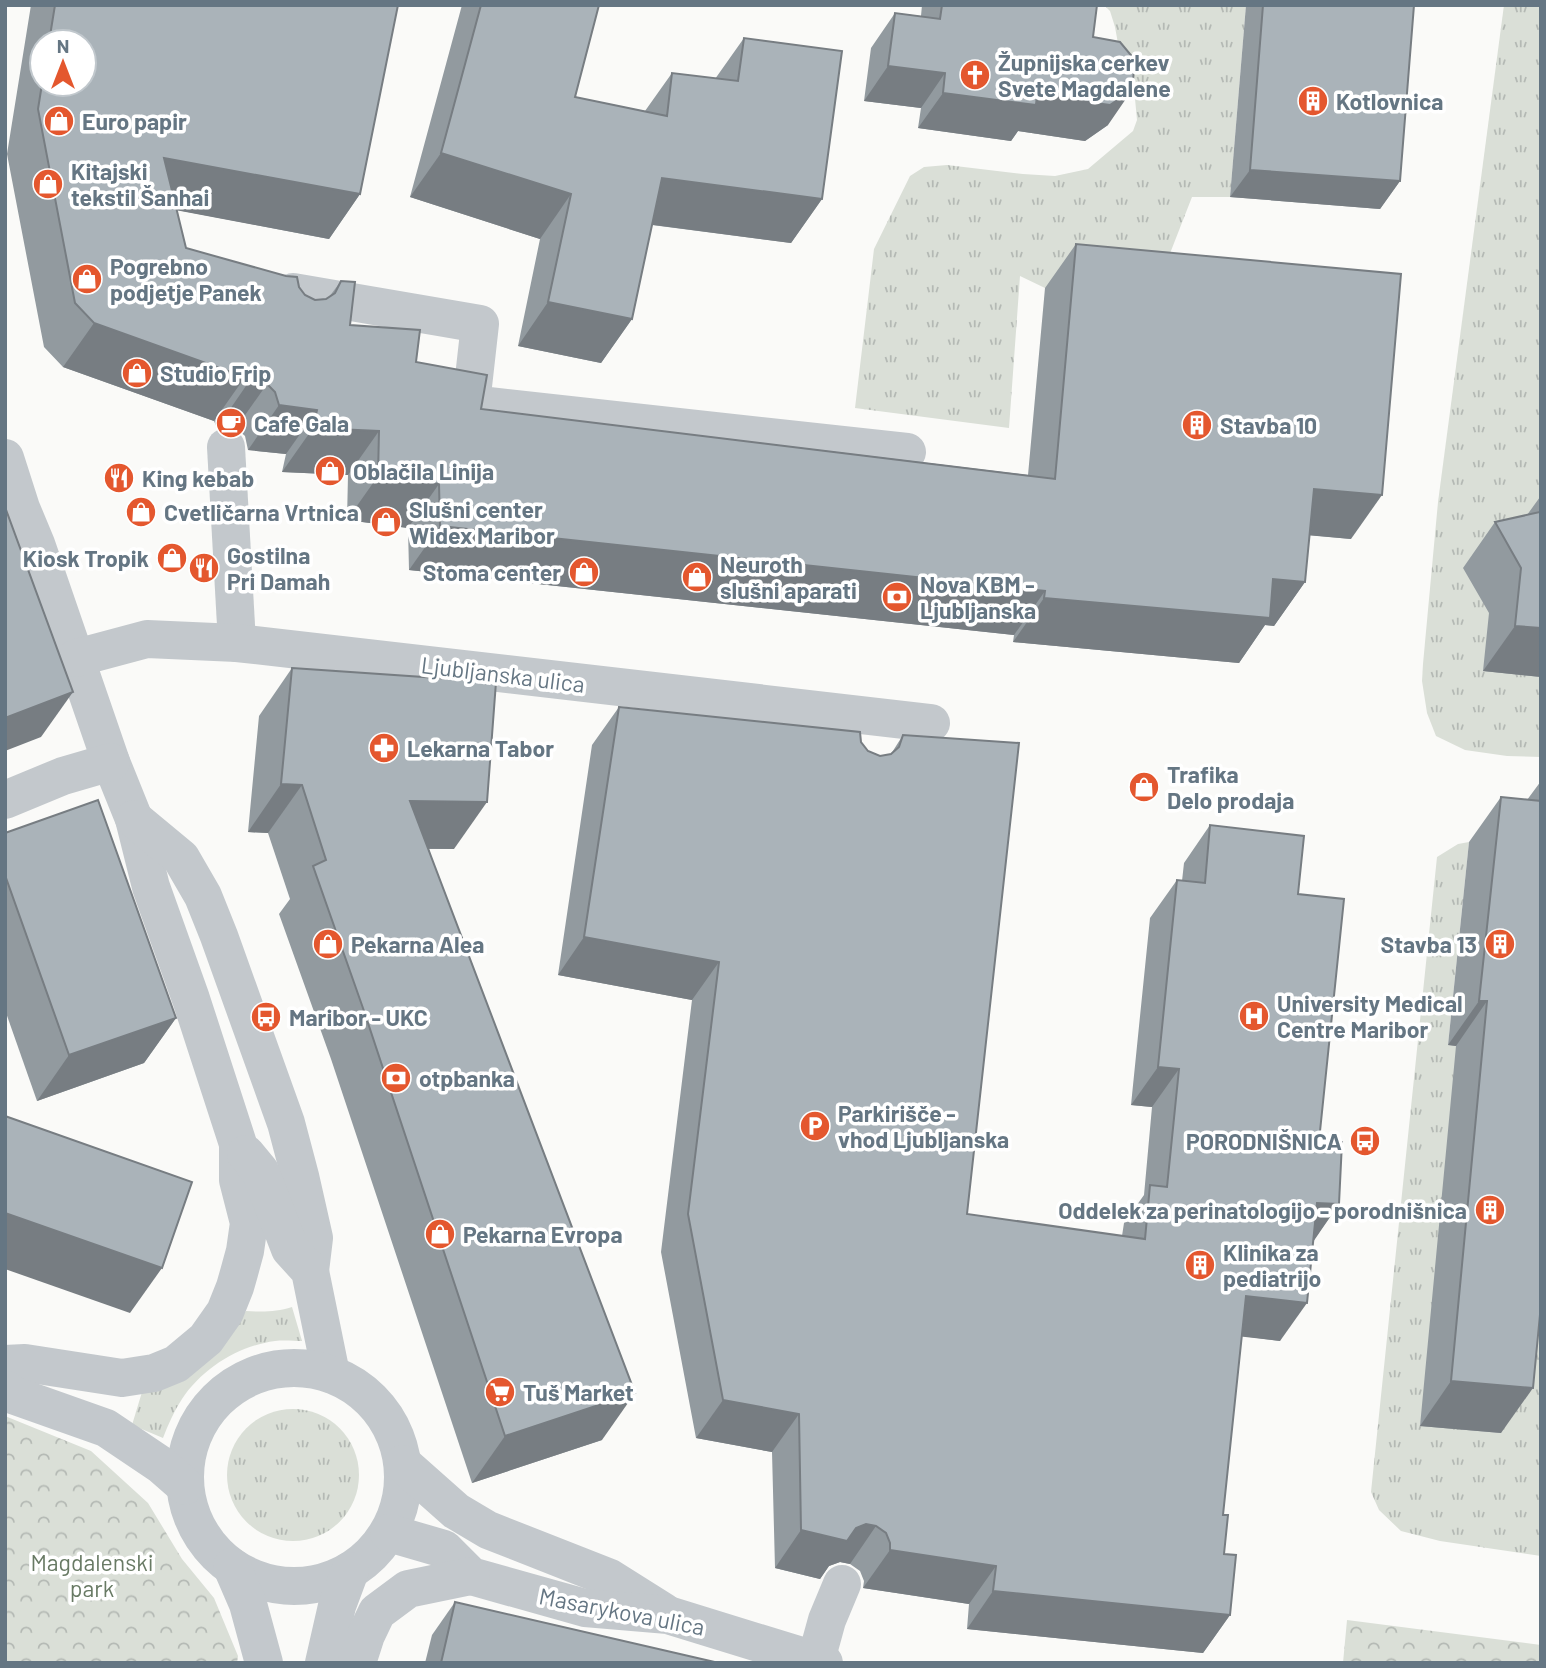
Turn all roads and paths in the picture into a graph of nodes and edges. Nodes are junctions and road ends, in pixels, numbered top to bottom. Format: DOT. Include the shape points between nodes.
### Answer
graph roads {
  1 [pos="288,323"];
  2 [pos="226,447"];
  3 [pos="907,452"];
  4 [pos="5,458"];
  5 [pos="237,643"];
  6 [pos="76,658"];
  7 [pos="931,723"];
  8 [pos="111,762"];
  9 [pos="5,800"];
  10 [pos="134,820"];
  11 [pos="238,1144"];
  12 [pos="310,1270"];
  13 [pos="5,1364"];
  14 [pos="331,1374"];
  15 [pos="5,1389"];
  16 [pos="403,1464"];
  17 [pos="184,1486"];
  18 [pos="389,1533"];
  19 [pos="232,1567"];
  20 [pos="350,1571"];
  21 [pos="471,1576"];
  22 [pos="842,1584"];
  23 [pos="668,1615"];
  24 [pos="820,1661"];
  25 [pos="264,1663"];
  26 [pos="324,1663"];
  27 [pos="357,1663"];
  1 -- 3 [label="street" via="293,292 480,324 471,404"];
  2 -- 5 [label="street"];
  4 -- 6 [label="street"];
  5 -- 6 [label="street, Ljubljanska ulica" via="147,639"];
  5 -- 7 [label="street, Ljubljanska ulica" via="859,733"];
  6 -- 8 [label="street"];
  8 -- 9 [label="street"];
  8 -- 10 [label="street"];
  10 -- 11 [label="street" via="151,887"];
  10 -- 12 [label="street" via="181,858 224,948 286,1123 314,1238"];
  11 -- 12 [label="street" via="260,1171 289,1249"];
  11 -- 13 [label="street" via="238,1180 249,1223 245,1251 225,1312 206,1339 176,1364 122,1378"];
  12 -- 14 [label="street"];
  14 -- 16 [label="street" via="367,1396 380,1411 395,1434"];
  14 -- 17 [label="street" via="301,1368 271,1370 232,1386 195,1429 184,1463"];
  15 -- 17 [label="street" via="106,1428"];
  16 -- 18 [label="street" via="403,1487"];
  16 -- 23 [label="street" via="456,1511 488,1530 610,1578"];
  17 -- 19 [label="street" via="201,1535"];
  18 -- 20 [label="street" via="375,1552"];
  18 -- 21 [label="street, Masarykova ulica" via="443,1549"];
  19 -- 20 [label="street" via="251,1578 297,1586"];
  19 -- 25 [label="street"];
  20 -- 26 [label="street"];
  21 -- 23 [label="street, Masarykova ulica" via="585,1608"];
  21 -- 27 [label="street" via="408,1589 377,1612"];
  22 -- 24 [label="street" via="828,1620"];
  23 -- 24 [label="street, Masarykova ulica"];
}
